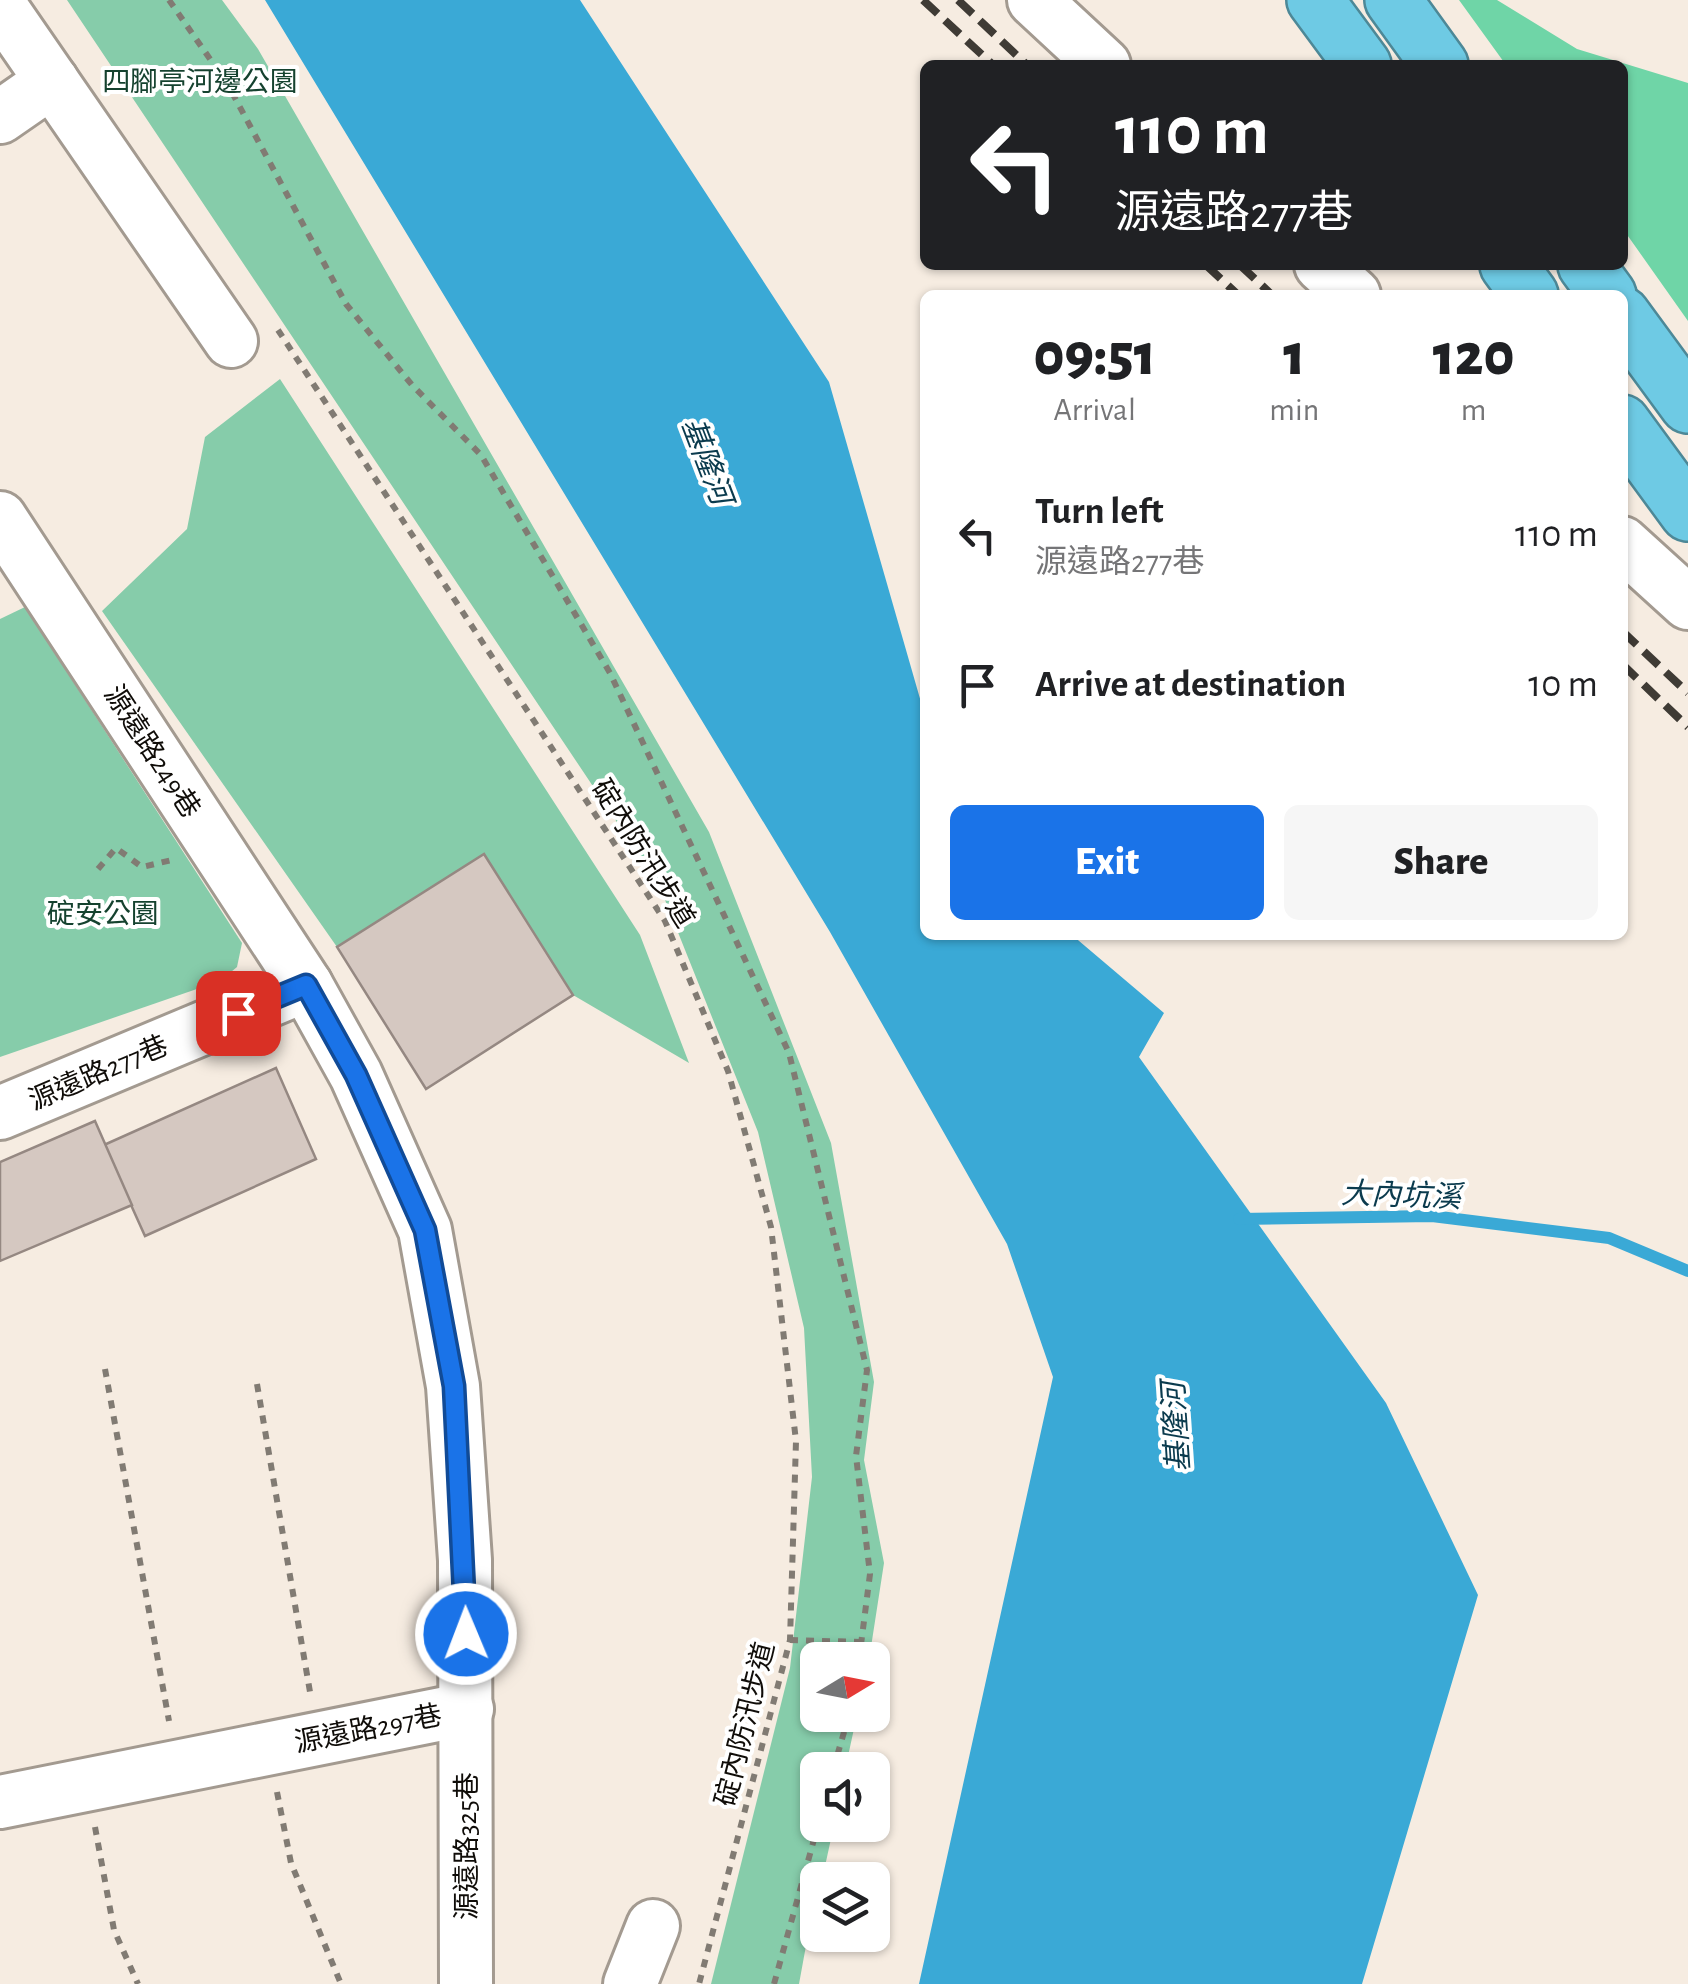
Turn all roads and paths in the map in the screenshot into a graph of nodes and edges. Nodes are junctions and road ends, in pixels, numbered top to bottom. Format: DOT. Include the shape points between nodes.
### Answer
graph roads {
  1 [pos="169,0"];
  2 [pos="1034,0"];
  3 [pos="1315,0"];
  4 [pos="1393,0"];
  5 [pos="0,6"];
  6 [pos="1099,60"];
  7 [pos="1358,60"];
  8 [pos="1436,60"];
  9 [pos="52,81"];
  10 [pos="0,117"];
  11 [pos="1326,270"];
  12 [pos="1348,290"];
  13 [pos="1628,324"];
  14 [pos="249,329"];
  15 [pos="1688,406"];
  16 [pos="1628,430"];
  17 [pos="1688,512"];
  18 [pos="0,518"];
  19 [pos="1628,548"];
  20 [pos="1688,603"];
  21 [pos="188,856"];
  22 [pos="98,869"];
  23 [pos="306,985"];
  24 [pos="0,1114"];
  25 [pos="106,1370"];
  26 [pos="257,1384"];
  27 [pos="790,1640"];
  28 [pos="861,1642"];
  29 [pos="467,1708"];
  30 [pos="293,1743"];
  31 [pos="178,1766"];
  32 [pos="87,1784"];
  33 [pos="0,1802"];
  34 [pos="813,1842"];
  35 [pos="653,1926"];
  36 [pos="138,1984"];
  37 [pos="341,1984"];
  38 [pos="466,1984"];
  39 [pos="630,1984"];
  40 [pos="699,1984"];
  41 [pos="774,1984"];
  1 -- 28 [label="path" via="228,85 346,304 481,455 610,673 789,1052 867,1370 856,1456 870,1574"];
  2 -- 6 [label="street"];
  3 -- 7 [label="highway"];
  4 -- 8 [label="highway"];
  5 -- 9 [label="street"];
  9 -- 10 [label="street"];
  9 -- 14 [label="street"];
  11 -- 12 [label="street"];
  13 -- 15 [label="highway"];
  14 -- 27 [label="path, 碇內防汛步道" via="665,922 728,1071 771,1227 796,1442"];
  16 -- 17 [label="highway"];
  18 -- 23 [label="street, 源遠路249巷"];
  19 -- 20 [label="street"];
  21 -- 22 [label="path" via="142,867 116,848"];
  23 -- 24 [label="street, 源遠路277巷"];
  23 -- 29 [label="street, 源遠路297巷" via="356,1075 425,1230 454,1386"];
  25 -- 31 [label="path"];
  26 -- 30 [label="path"];
  27 -- 28 [label="path"];
  27 -- 40 [label="path, 碇內防汛步道"];
  29 -- 30 [label="street, 源遠路297巷"];
  29 -- 38 [label="street, 源遠路325巷"];
  30 -- 31 [label="street, 源遠路297巷"];
  30 -- 37 [label="path" via="290,1864"];
  31 -- 32 [label="street, 源遠路297巷"];
  32 -- 33 [label="street, 源遠路297巷"];
  32 -- 36 [label="path" via="114,1930"];
  34 -- 41 [label="path"];
  35 -- 39 [label="street"];
}
